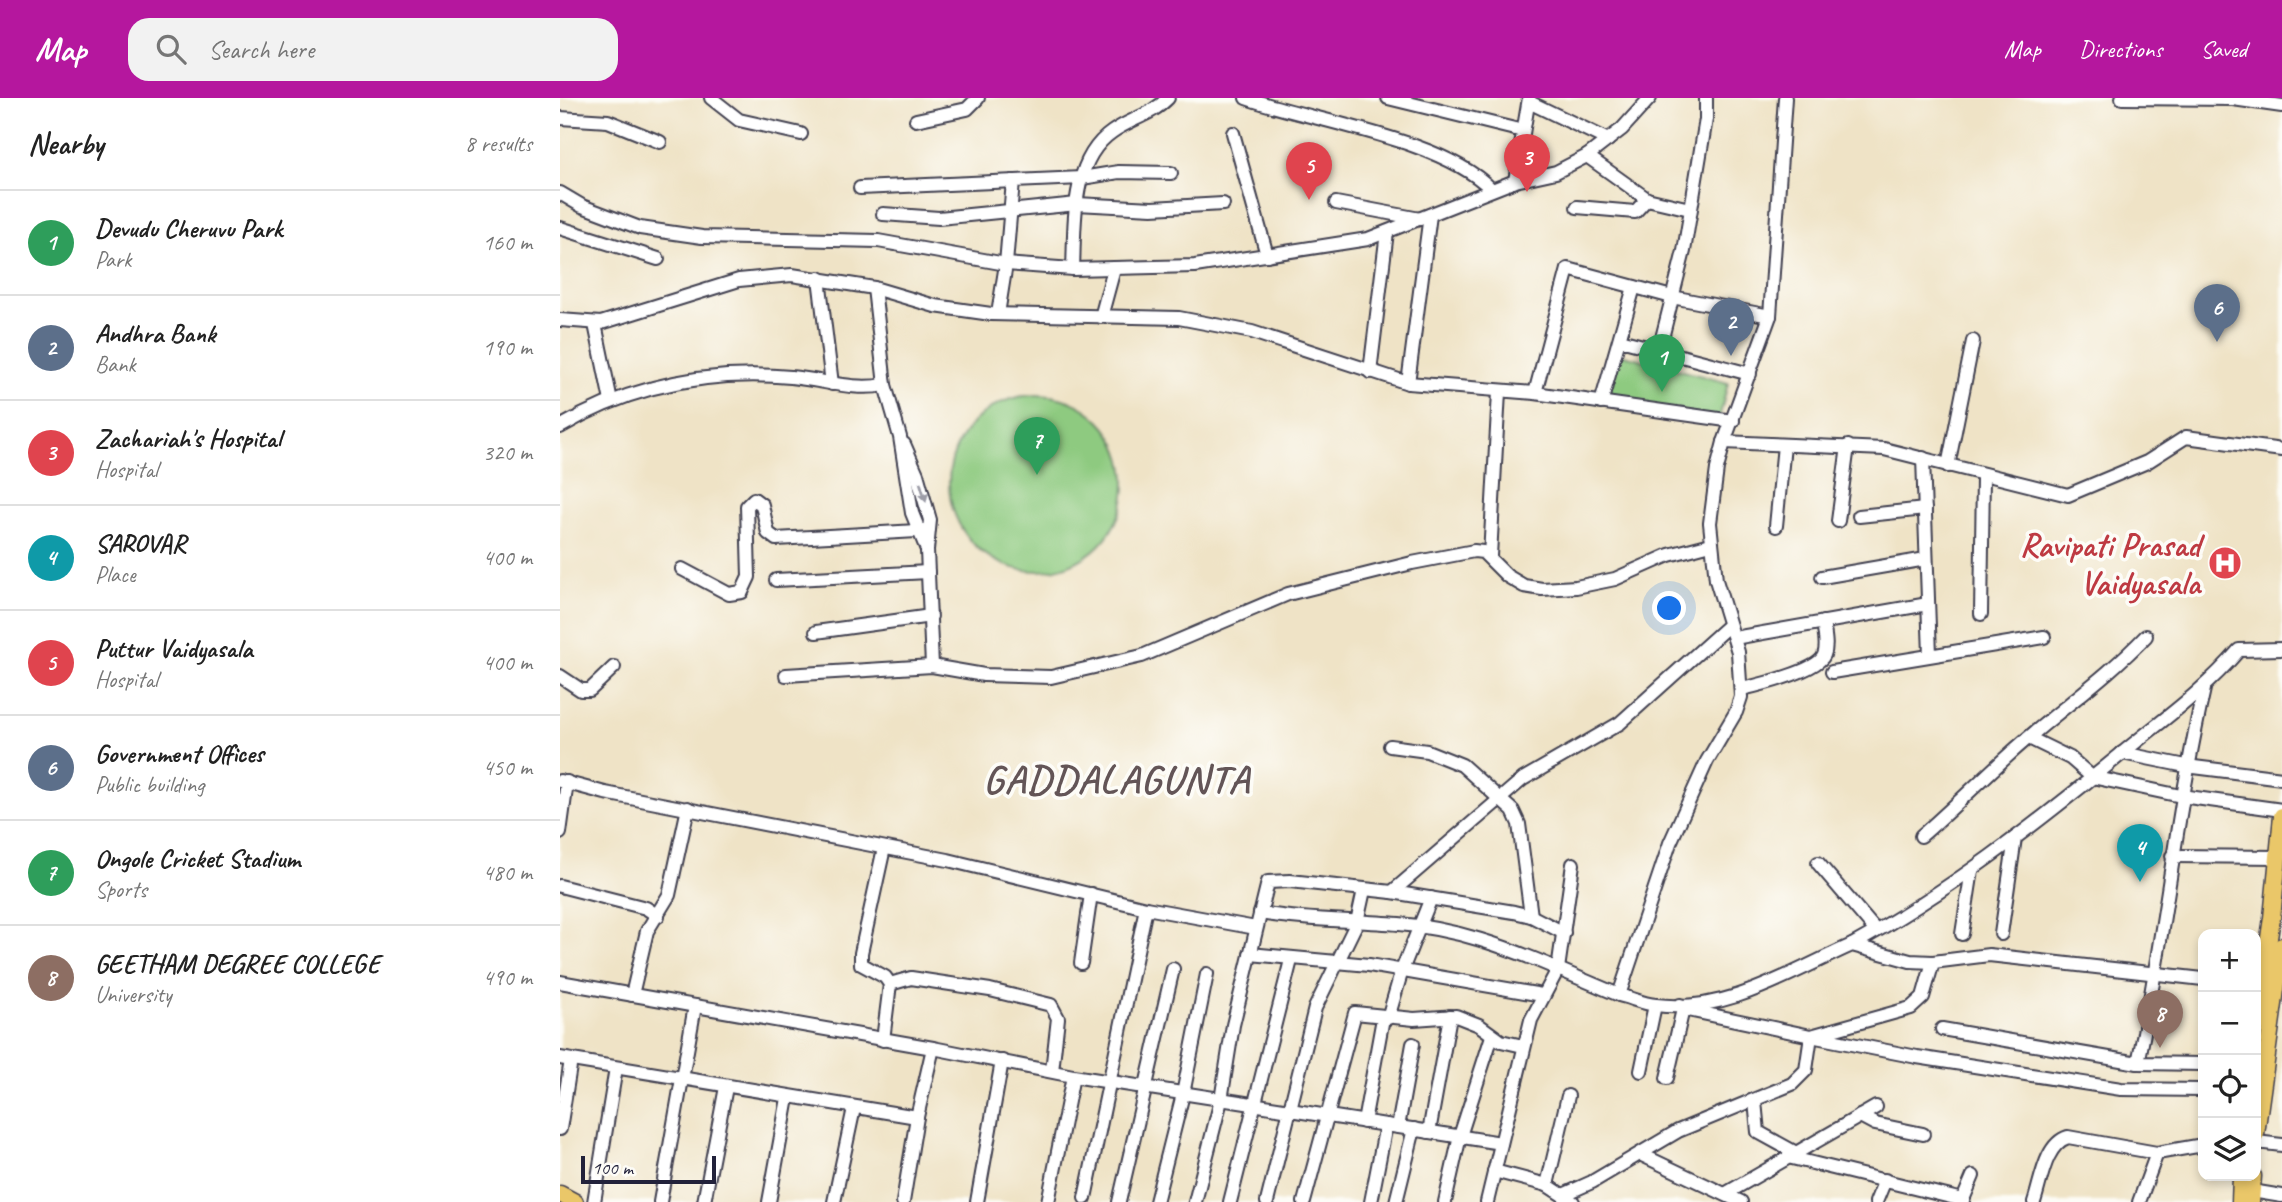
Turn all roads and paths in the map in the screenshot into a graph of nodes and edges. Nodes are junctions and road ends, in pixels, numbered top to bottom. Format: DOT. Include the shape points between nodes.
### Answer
graph roads {
  1 [pos="711,98"];
  2 [pos="978,98"];
  3 [pos="1168,98"];
  4 [pos="1246,98"];
  5 [pos="1388,98"];
  6 [pos="1650,98"];
  7 [pos="1706,98"];
  8 [pos="1785,98"];
  9 [pos="2122,98"];
  10 [pos="2173,99"];
  11 [pos="1405,100"];
  12 [pos="1529,100"];
  13 [pos="2282,106"];
  14 [pos="560,118"];
  15 [pos="916,120"];
  16 [pos="1523,131"];
  17 [pos="1233,133"];
  18 [pos="801,134"];
  19 [pos="1608,140"];
  20 [pos="660,142"];
  21 [pos="1587,156"];
  22 [pos="1171,173"];
  23 [pos="1082,178"];
  24 [pos="1013,181"];
  25 [pos="1515,181"];
  26 [pos="860,188"];
  27 [pos="1491,189"];
  28 [pos="560,193"];
  29 [pos="1647,199"];
  30 [pos="1336,203"];
  31 [pos="1077,204"];
  32 [pos="1223,204"];
  33 [pos="1577,207"];
  34 [pos="1690,209"];
  35 [pos="1011,211"];
  36 [pos="883,214"];
  37 [pos="1425,217"];
  38 [pos="560,228"];
  39 [pos="1387,232"];
  40 [pos="1267,255"];
  41 [pos="658,259"];
  42 [pos="1006,264"];
  43 [pos="1073,269"];
  44 [pos="1114,269"];
  45 [pos="819,278"];
  46 [pos="1634,286"];
  47 [pos="874,288"];
  48 [pos="1672,297"];
  49 [pos="998,314"];
  50 [pos="1770,316"];
  51 [pos="1101,317"];
  52 [pos="560,320"];
  53 [pos="595,324"];
  54 [pos="1620,340"];
  55 [pos="1973,341"];
  56 [pos="1659,351"];
  57 [pos="1370,372"];
  58 [pos="1750,374"];
  59 [pos="1408,383"];
  60 [pos="832,384"];
  61 [pos="886,384"];
  62 [pos="1499,392"];
  63 [pos="1535,393"];
  64 [pos="611,401"];
  65 [pos="1601,402"];
  66 [pos="1733,421"];
  67 [pos="560,427"];
  68 [pos="900,437"];
  69 [pos="1724,442"];
  70 [pos="1784,445"];
  71 [pos="1848,446"];
  72 [pos="2282,450"];
  73 [pos="1923,458"];
  74 [pos="1948,466"];
  75 [pos="1983,477"];
  76 [pos="1924,509"];
  77 [pos="1859,516"];
  78 [pos="1838,521"];
  79 [pos="1776,526"];
  80 [pos="917,531"];
  81 [pos="1711,544"];
  82 [pos="927,551"];
  83 [pos="1490,556"];
  84 [pos="1926,559"];
  85 [pos="682,569"];
  86 [pos="928,572"];
  87 [pos="1822,577"];
  88 [pos="776,580"];
  89 [pos="1928,604"];
  90 [pos="1982,614"];
  91 [pos="932,616"];
  92 [pos="1824,622"];
  93 [pos="1729,625"];
  94 [pos="816,632"];
  95 [pos="2146,636"];
  96 [pos="2044,637"];
  97 [pos="1734,638"];
  98 [pos="2282,649"];
  99 [pos="1930,655"];
  100 [pos="932,666"];
  101 [pos="614,667"];
  102 [pos="1832,672"];
  103 [pos="786,675"];
  104 [pos="560,676"];
  105 [pos="1742,689"];
  106 [pos="2204,689"];
  107 [pos="2029,738"];
  108 [pos="1390,746"];
  109 [pos="2122,753"];
  110 [pos="2186,766"];
  111 [pos="2092,777"];
  112 [pos="2282,778"];
  113 [pos="564,782"];
  114 [pos="2181,796"];
  115 [pos="1500,800"];
  116 [pos="688,808"];
  117 [pos="2282,810"];
  118 [pos="2282,816"];
  119 [pos="560,833"];
  120 [pos="1921,836"];
  121 [pos="2015,838"];
  122 [pos="884,848"];
  123 [pos="2172,856"];
  124 [pos="2279,857"];
  125 [pos="1818,863"];
  126 [pos="1573,864"];
  127 [pos="1972,870"];
  128 [pos="560,886"];
  129 [pos="1364,890"];
  130 [pos="1392,892"];
  131 [pos="1091,894"];
  132 [pos="1431,898"];
  133 [pos="1146,908"];
  134 [pos="1260,913"];
  135 [pos="658,916"];
  136 [pos="1531,916"];
  137 [pos="2277,919"];
  138 [pos="1357,922"];
  139 [pos="1420,926"];
  140 [pos="1256,928"];
  141 [pos="1876,932"];
  142 [pos="1564,933"];
  143 [pos="1962,934"];
  144 [pos="2001,934"];
  145 [pos="1852,945"];
  146 [pos="2282,946"];
  147 [pos="1250,954"];
  148 [pos="1292,960"];
  149 [pos="1337,961"];
  150 [pos="1933,962"];
  151 [pos="1081,963"];
  152 [pos="1173,969"];
  153 [pos="1558,969"];
  154 [pos="1402,970"];
  155 [pos="2157,973"];
  156 [pos="1207,974"];
  157 [pos="2198,978"];
  158 [pos="560,982"];
  159 [pos="890,985"];
  160 [pos="2264,988"];
  161 [pos="632,995"];
  162 [pos="1542,995"];
  163 [pos="1619,995"];
  164 [pos="1655,1005"];
  165 [pos="695,1006"];
  166 [pos="1681,1007"];
  167 [pos="1450,1016"];
  168 [pos="1386,1018"];
  169 [pos="1942,1029"];
  170 [pos="2269,1031"];
  171 [pos="1492,1036"];
  172 [pos="1811,1036"];
  173 [pos="883,1040"];
  174 [pos="1413,1044"];
  175 [pos="1523,1046"];
  176 [pos="933,1048"];
  177 [pos="566,1059"];
  178 [pos="1002,1061"];
  179 [pos="2138,1063"];
  180 [pos="2198,1064"];
  181 [pos="616,1068"];
  182 [pos="1052,1071"];
  183 [pos="1641,1071"];
  184 [pos="1073,1076"];
  185 [pos="1667,1078"];
  186 [pos="682,1079"];
  187 [pos="1110,1082"];
  188 [pos="726,1087"];
  189 [pos="1147,1088"];
  190 [pos="2198,1090"];
  191 [pos="1183,1094"];
  192 [pos="1568,1096"];
  193 [pos="788,1098"];
  194 [pos="1221,1100"];
  195 [pos="1755,1101"];
  196 [pos="1255,1105"];
  197 [pos="1876,1107"];
  198 [pos="854,1108"];
  199 [pos="1291,1110"];
  200 [pos="1327,1116"];
  201 [pos="1860,1116"];
  202 [pos="917,1117"];
  203 [pos="2258,1118"];
  204 [pos="1364,1122"];
  205 [pos="1392,1126"];
  206 [pos="560,1129"];
  207 [pos="1414,1129"];
  208 [pos="1429,1132"];
  209 [pos="1923,1134"];
  210 [pos="1460,1136"];
  211 [pos="1500,1143"];
  212 [pos="2261,1143"];
  213 [pos="2282,1145"];
  214 [pos="2198,1146"];
  215 [pos="2157,1153"];
  216 [pos="1640,1154"];
  217 [pos="1795,1156"];
  218 [pos="1494,1171"];
  219 [pos="1973,1176"];
  220 [pos="1885,1180"];
  221 [pos="1547,1185"];
  222 [pos="2249,1193"];
  223 [pos="560,1194"];
  224 [pos="1725,1194"];
  225 [pos="2282,1196"];
  226 [pos="1085,1198"];
  227 [pos="1568,1199"];
  228 [pos="1963,1201"];
  229 [pos="575,1202"];
  230 [pos="594,1202"];
  231 [pos="660,1202"];
  232 [pos="704,1202"];
  233 [pos="769,1202"];
  234 [pos="834,1202"];
  235 [pos="903,1202"];
  236 [pos="976,1202"];
  237 [pos="1048,1202"];
  238 [pos="1119,1202"];
  239 [pos="1156,1202"];
  240 [pos="1195,1202"];
  241 [pos="1230,1202"];
  242 [pos="1267,1202"];
  243 [pos="1304,1202"];
  244 [pos="1371,1202"];
  245 [pos="1396,1202"];
  246 [pos="1445,1202"];
  247 [pos="1487,1202"];
  248 [pos="1741,1202"];
  249 [pos="1876,1202"];
  250 [pos="2034,1202"];
  251 [pos="2139,1202"];
  1 -- 18 [label="street" via="739,120"];
  2 -- 15 [label="street" via="967,108"];
  3 -- 23 [label="street" via="1156,110 1111,132"];
  4 -- 27 [label="street" via="1347,124 1435,155"];
  5 -- 11 [label="street"];
  6 -- 19 [label="street"];
  7 -- 34 [label="street"];
  8 -- 50 [label="street"];
  9 -- 10 [label="street"];
  10 -- 13 [label="street" via="2233,99"];
  11 -- 16 [label="street"];
  12 -- 16 [label="street"];
  12 -- 19 [label="street"];
  14 -- 20 [label="street" via="608,121"];
  16 -- 25 [label="street"];
  17 -- 40 [label="street"];
  19 -- 21 [label="street"];
  21 -- 25 [label="street" via="1556,172"];
  21 -- 29 [label="street"];
  22 -- 23 [label="street" via="1119,172"];
  23 -- 24 [label="street"];
  23 -- 31 [label="street"];
  24 -- 26 [label="street"];
  24 -- 35 [label="street"];
  25 -- 27 [label="street"];
  27 -- 37 [label="street"];
  28 -- 42 [label="street" via="640,229 702,237 878,241"];
  29 -- 33 [label="street" via="1635,212"];
  29 -- 34 [label="street"];
  30 -- 37 [label="street"];
  31 -- 32 [label="street" via="1152,208"];
  31 -- 35 [label="street"];
  31 -- 43 [label="street"];
  34 -- 48 [label="street"];
  35 -- 36 [label="street" via="939,218"];
  35 -- 42 [label="street"];
  37 -- 39 [label="street"];
  37 -- 59 [label="street"];
  38 -- 41 [label="street"];
  39 -- 40 [label="street"];
  39 -- 57 [label="street"];
  40 -- 44 [label="street" via="1195,266"];
  42 -- 43 [label="street"];
  42 -- 49 [label="street"];
  43 -- 44 [label="street"];
  44 -- 51 [label="street"];
  45 -- 47 [label="street"];
  45 -- 53 [label="street" via="755,276"];
  45 -- 60 [label="street"];
  46 -- 48 [label="street"];
  46 -- 54 [label="street"];
  46 -- 63 [label="street" via="1568,269"];
  47 -- 49 [label="street" via="935,306"];
  47 -- 61 [label="street"];
  48 -- 50 [label="street"];
  48 -- 56 [label="street"];
  49 -- 51 [label="street"];
  50 -- 58 [label="street"];
  51 -- 57 [label="street" via="1179,318 1252,332"];
  52 -- 53 [label="street"];
  53 -- 64 [label="street"];
  54 -- 56 [label="street"];
  54 -- 65 [label="street"];
  55 -- 74 [label="street"];
  56 -- 58 [label="street"];
  57 -- 59 [label="street"];
  58 -- 66 [label="street"];
  59 -- 62 [label="street"];
  60 -- 61 [label="street" via="858,388"];
  60 -- 64 [label="street" via="792,377 719,377 662,384"];
  61 -- 68 [label="street"];
  62 -- 63 [label="street"];
  62 -- 83 [label="street"];
  63 -- 65 [label="street"];
  64 -- 67 [label="street"];
  65 -- 66 [label="street"];
  66 -- 69 [label="street"];
  68 -- 80 [label="street"];
  68 -- 82 [label="street, one-way" via="928,508"];
  69 -- 70 [label="street"];
  69 -- 81 [label="street" via="1713,490"];
  70 -- 71 [label="street"];
  70 -- 79 [label="street"];
  71 -- 73 [label="street"];
  71 -- 78 [label="street"];
  72 -- 75 [label="street" via="2186,437 2147,462 2068,495"];
  73 -- 74 [label="street"];
  73 -- 76 [label="street"];
  74 -- 75 [label="street"];
  75 -- 90 [label="street"];
  76 -- 77 [label="street"];
  76 -- 84 [label="street"];
  80 -- 82 [label="street"];
  80 -- 85 [label="street" via="776,539 768,533 762,505 754,499 747,506 749,577 742,592 729,594"];
  81 -- 83 [label="street" via="1669,555 1615,579 1553,588 1524,586 1507,576"];
  81 -- 93 [label="street"];
  82 -- 86 [label="street"];
  83 -- 100 [label="street" via="1474,551 1288,594 1142,656 1092,669 1051,677 984,675"];
  84 -- 87 [label="street"];
  84 -- 89 [label="street"];
  86 -- 88 [label="street"];
  86 -- 91 [label="street"];
  89 -- 92 [label="street"];
  89 -- 99 [label="street"];
  91 -- 94 [label="street"];
  91 -- 100 [label="street"];
  92 -- 97 [label="street"];
  92 -- 105 [label="street" via="1826,650 1819,662"];
  93 -- 97 [label="street"];
  93 -- 115 [label="street" via="1620,723 1541,766"];
  95 -- 107 [label="street" via="2114,670"];
  96 -- 99 [label="street"];
  97 -- 105 [label="street"];
  98 -- 106 [label="street" via="2239,650"];
  99 -- 102 [label="street"];
  100 -- 103 [label="street"];
  101 -- 104 [label="street" via="590,690 581,690"];
  105 -- 163 [label="street" via="1736,712 1720,735 1671,843"];
  106 -- 109 [label="street"];
  106 -- 110 [label="street"];
  107 -- 111 [label="street" via="2070,758"];
  107 -- 120 [label="street"];
  108 -- 115 [label="street" via="1427,751 1455,762"];
  109 -- 110 [label="street"];
  109 -- 111 [label="street"];
  110 -- 112 [label="street"];
  110 -- 114 [label="street"];
  111 -- 114 [label="street"];
  111 -- 121 [label="street"];
  113 -- 116 [label="street"];
  113 -- 119 [label="street"];
  114 -- 117 [label="street"];
  114 -- 123 [label="street"];
  115 -- 130 [label="street"];
  115 -- 136 [label="street" via="1519,824"];
  116 -- 122 [label="street"];
  116 -- 135 [label="street" via="669,895"];
  118 -- 124 [label="main road"];
  121 -- 127 [label="street"];
  121 -- 144 [label="street"];
  122 -- 131 [label="street"];
  122 -- 159 [label="street" via="861,964 885,977"];
  123 -- 124 [label="street"];
  123 -- 155 [label="street"];
  124 -- 137 [label="main road"];
  125 -- 141 [label="street"];
  126 -- 142 [label="street"];
  127 -- 141 [label="street"];
  127 -- 143 [label="street"];
  128 -- 135 [label="street" via="646,908"];
  129 -- 130 [label="street"];
  129 -- 134 [label="street" via="1277,880 1268,882"];
  129 -- 138 [label="street"];
  130 -- 132 [label="street"];
  131 -- 133 [label="street"];
  131 -- 151 [label="street"];
  132 -- 136 [label="street"];
  132 -- 139 [label="street"];
  133 -- 140 [label="street"];
  133 -- 187 [label="street"];
  134 -- 138 [label="street"];
  134 -- 140 [label="street"];
  135 -- 161 [label="street" via="647,932"];
  136 -- 142 [label="street"];
  137 -- 160 [label="main road"];
  138 -- 139 [label="street"];
  138 -- 149 [label="street"];
  139 -- 153 [label="street" via="1487,942"];
  139 -- 154 [label="street"];
  140 -- 147 [label="street"];
  141 -- 145 [label="street"];
  142 -- 153 [label="street"];
  145 -- 150 [label="street" via="1910,961"];
  145 -- 166 [label="street" via="1768,986"];
  146 -- 160 [label="main road"];
  147 -- 148 [label="street"];
  147 -- 194 [label="street"];
  148 -- 149 [label="street"];
  148 -- 196 [label="street"];
  149 -- 154 [label="street"];
  149 -- 199 [label="street" via="1315,1008"];
  150 -- 155 [label="street" via="1989,955"];
  150 -- 172 [label="street" via="1923,997 1911,1009"];
  152 -- 189 [label="street"];
  153 -- 162 [label="street"];
  153 -- 163 [label="street"];
  154 -- 162 [label="street"];
  154 -- 168 [label="street"];
  155 -- 157 [label="street"];
  155 -- 179 [label="street"];
  156 -- 191 [label="street"];
  158 -- 161 [label="street"];
  159 -- 173 [label="street"];
  159 -- 182 [label="street" via="911,978 1051,1005 1058,1018"];
  160 -- 170 [label="main road"];
  161 -- 165 [label="street"];
  162 -- 175 [label="street"];
  163 -- 164 [label="street"];
  164 -- 166 [label="street"];
  164 -- 183 [label="street"];
  165 -- 173 [label="street"];
  165 -- 186 [label="street"];
  166 -- 172 [label="street"];
  166 -- 185 [label="street"];
  167 -- 168 [label="street"];
  167 -- 171 [label="street" via="1479,1025"];
  167 -- 208 [label="street"];
  168 -- 200 [label="street" via="1362,1011 1353,1016"];
  168 -- 204 [label="street"];
  169 -- 179 [label="street"];
  170 -- 203 [label="main road"];
  171 -- 175 [label="street"];
  171 -- 210 [label="street"];
  172 -- 190 [label="street" via="2121,1089"];
  172 -- 195 [label="street" via="1810,1055 1800,1078"];
  173 -- 176 [label="street"];
  174 -- 205 [label="street"];
  175 -- 211 [label="street"];
  176 -- 178 [label="street"];
  176 -- 202 [label="street"];
  177 -- 181 [label="street"];
  177 -- 206 [label="street"];
  178 -- 182 [label="street"];
  178 -- 236 [label="street"];
  179 -- 180 [label="street"];
  181 -- 186 [label="street"];
  181 -- 230 [label="street"];
  182 -- 184 [label="street"];
  184 -- 187 [label="street"];
  184 -- 237 [label="street"];
  186 -- 188 [label="street"];
  186 -- 231 [label="street"];
  187 -- 189 [label="street"];
  187 -- 226 [label="street"];
  188 -- 193 [label="street"];
  188 -- 232 [label="street"];
  189 -- 191 [label="street"];
  189 -- 238 [label="street"];
  191 -- 194 [label="street"];
  191 -- 239 [label="street"];
  192 -- 221 [label="street"];
  193 -- 198 [label="street"];
  193 -- 233 [label="street"];
  194 -- 196 [label="street"];
  194 -- 240 [label="street"];
  195 -- 216 [label="street" via="1699,1121"];
  195 -- 217 [label="street" via="1758,1132"];
  196 -- 199 [label="street"];
  196 -- 241 [label="street"];
  197 -- 201 [label="street"];
  198 -- 202 [label="street"];
  198 -- 234 [label="street"];
  199 -- 200 [label="street"];
  199 -- 242 [label="street"];
  200 -- 204 [label="street"];
  200 -- 243 [label="street"];
  201 -- 209 [label="street" via="1875,1124"];
  201 -- 217 [label="street"];
  202 -- 235 [label="street"];
  204 -- 205 [label="street"];
  205 -- 207 [label="street"];
  205 -- 244 [label="street"];
  207 -- 208 [label="street"];
  207 -- 245 [label="street"];
  208 -- 210 [label="street"];
  210 -- 211 [label="street"];
  210 -- 246 [label="street"];
  211 -- 218 [label="street"];
  212 -- 213 [label="street"];
  214 -- 215 [label="street"];
  215 -- 250 [label="street" via="2068,1137 2057,1142 2048,1158"];
  215 -- 251 [label="street"];
  216 -- 224 [label="street"];
  216 -- 227 [label="street"];
  217 -- 220 [label="street"];
  217 -- 224 [label="street"];
  218 -- 221 [label="street"];
  218 -- 247 [label="street"];
  219 -- 228 [label="street"];
  220 -- 228 [label="street"];
  220 -- 249 [label="street"];
  221 -- 227 [label="street"];
  222 -- 225 [label="street"];
  223 -- 229 [label="main road"];
  224 -- 248 [label="street"];
}
